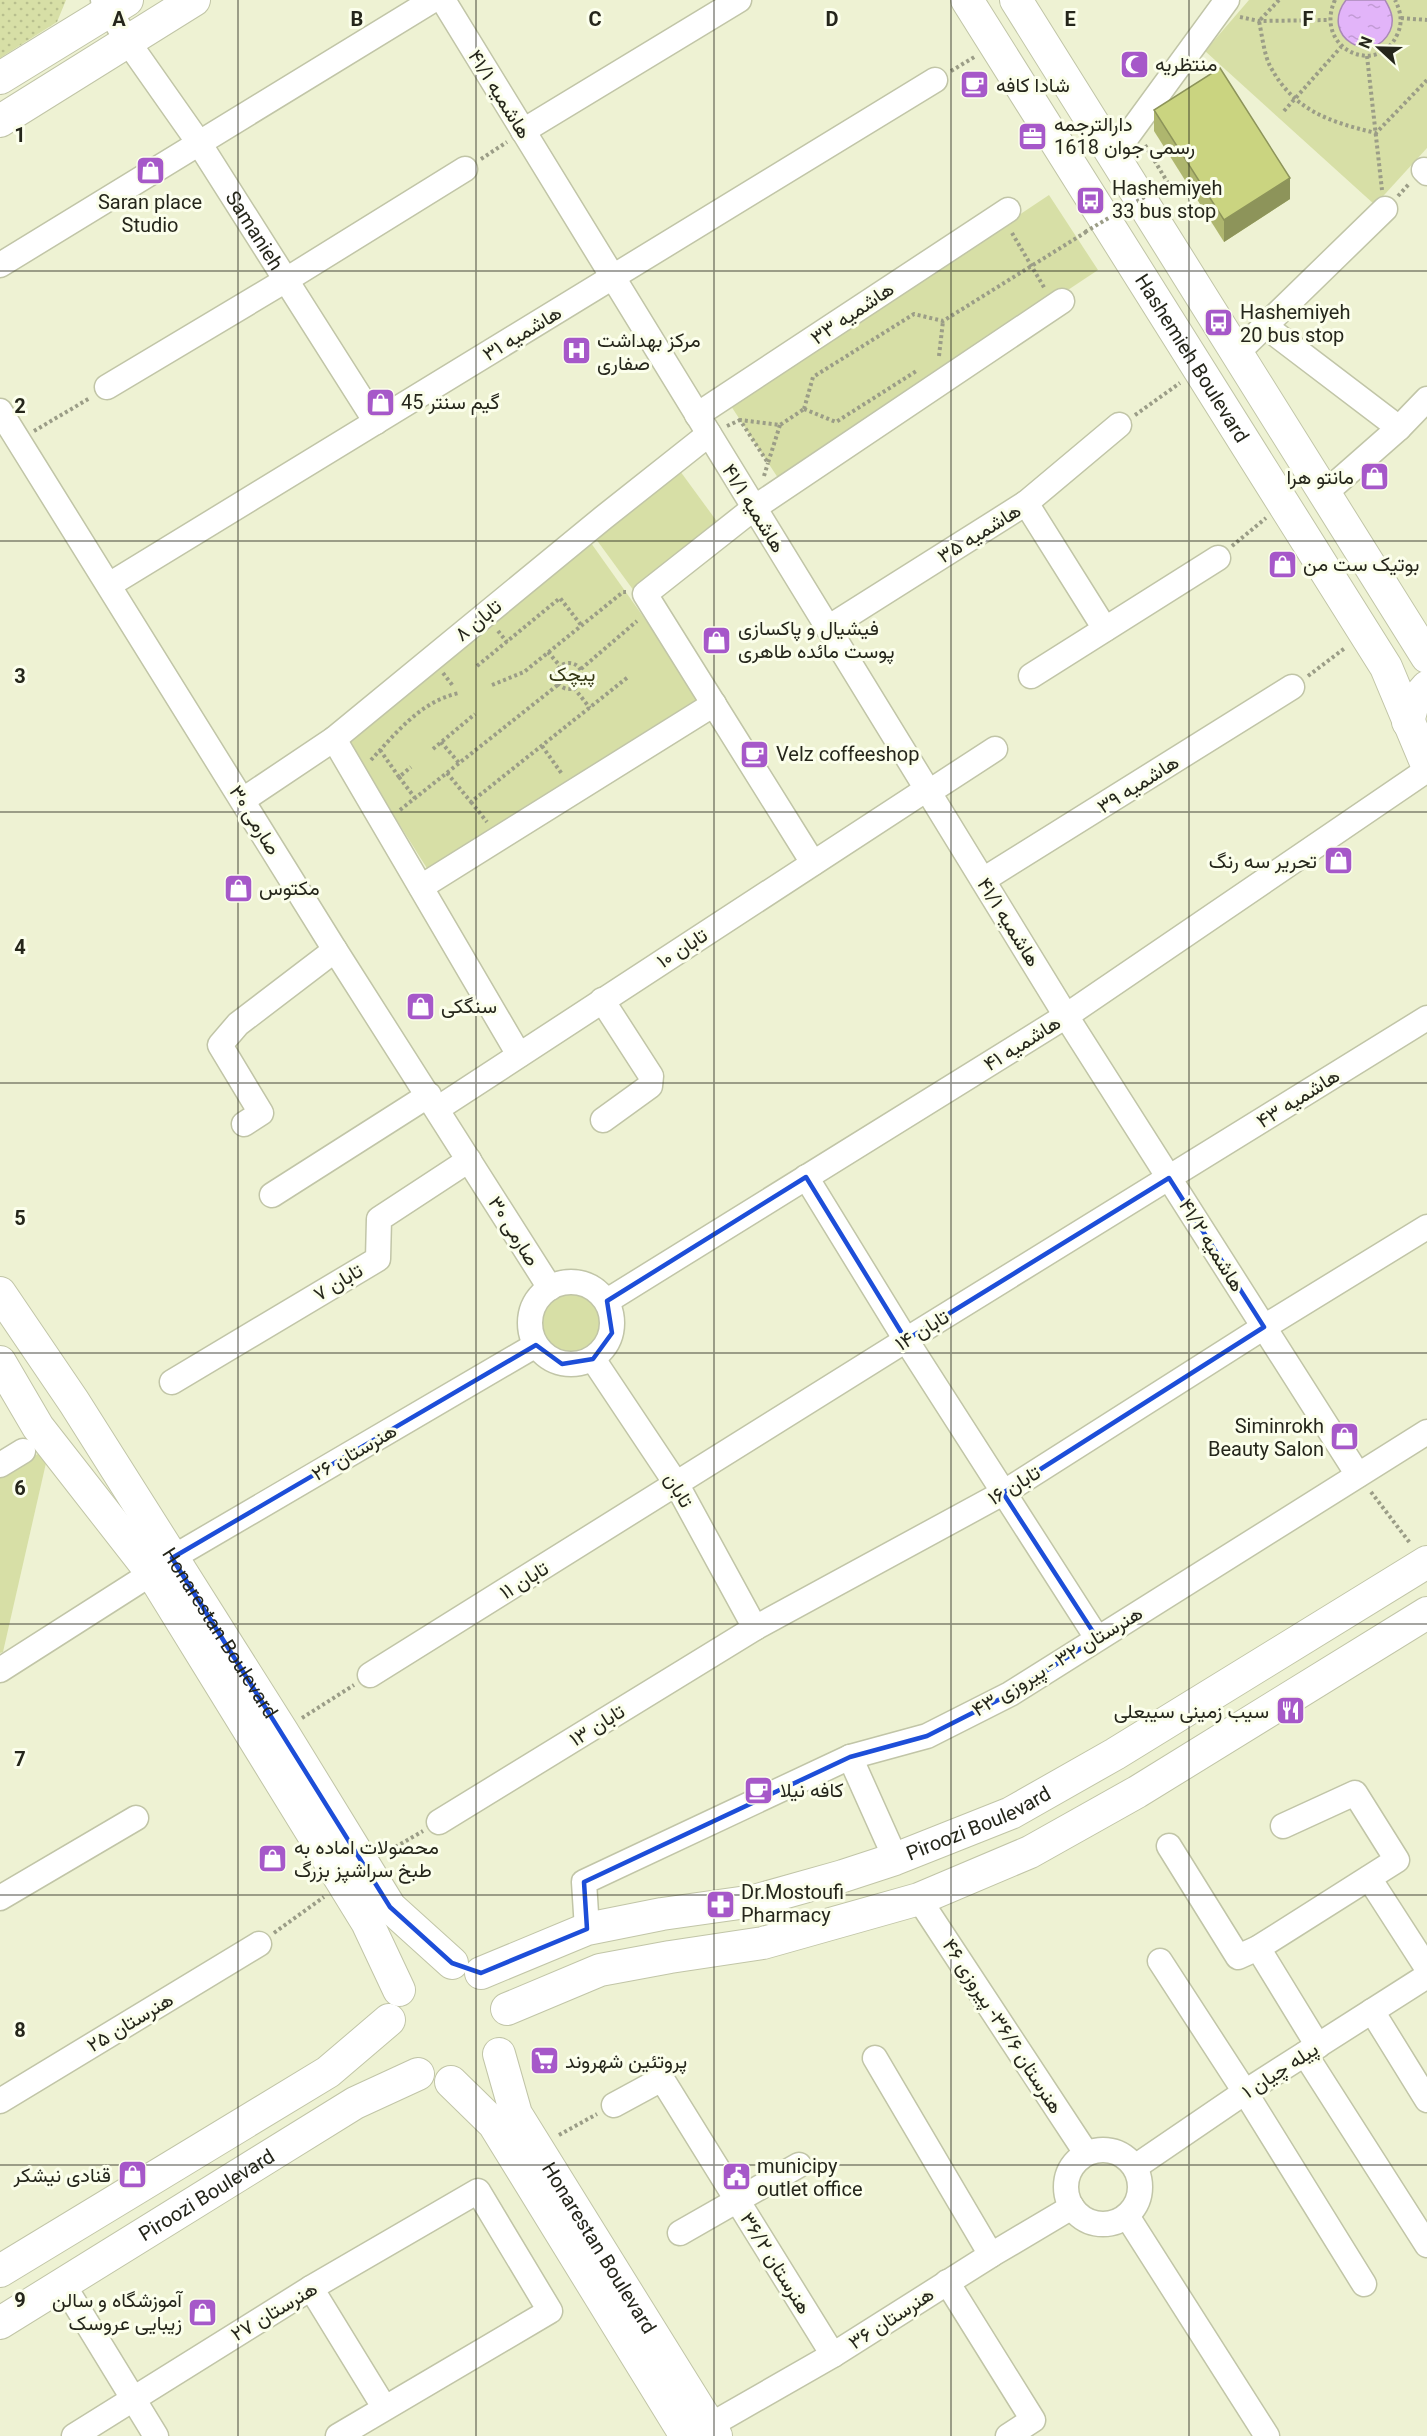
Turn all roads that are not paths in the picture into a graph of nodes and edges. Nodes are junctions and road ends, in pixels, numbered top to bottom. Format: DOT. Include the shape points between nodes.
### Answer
graph roads {
  1 [pos="194,0"];
  2 [pos="433,0"];
  3 [pos="443,0"];
  4 [pos="739,0"];
  5 [pos="967,0"];
  6 [pos="1016,0"];
  7 [pos="113,4"];
  8 [pos="1222,6"];
  9 [pos="128,42"];
  10 [pos="0,78"];
  11 [pos="935,80"];
  12 [pos="0,121"];
  13 [pos="523,131"];
  14 [pos="199,143"];
  15 [pos="1113,156"];
  16 [pos="465,169"];
  17 [pos="1133,184"];
  18 [pos="1384,209"];
  19 [pos="1004,212"];
  20 [pos="1095,220"];
  21 [pos="0,265"];
  22 [pos="613,277"];
  23 [pos="286,280"];
  24 [pos="1059,304"];
  25 [pos="1265,326"];
  26 [pos="1237,353"];
  27 [pos="107,387"];
  28 [pos="1427,399"];
  29 [pos="0,411"];
  30 [pos="376,422"];
  31 [pos="703,424"];
  32 [pos="1119,425"];
  33 [pos="1399,428"];
  34 [pos="1324,494"];
  35 [pos="1026,503"];
  36 [pos="754,508"];
  37 [pos="1218,558"];
  38 [pos="109,585"];
  39 [pos="828,628"];
  40 [pos="1105,629"];
  41 [pos="1427,657"];
  42 [pos="1031,676"];
  43 [pos="1293,687"];
  44 [pos="1427,687"];
  45 [pos="714,704"];
  46 [pos="1408,722"];
  47 [pos="334,739"];
  48 [pos="995,748"];
  49 [pos="1427,765"];
  50 [pos="1427,770"];
  51 [pos="928,790"];
  52 [pos="243,800"];
  53 [pos="813,863"];
  54 [pos="983,880"];
  55 [pos="420,887"];
  56 [pos="335,950"];
  57 [pos="602,1000"];
  58 [pos="1066,1016"];
  59 [pos="1427,1018"];
  60 [pos="519,1055"];
  61 [pos="433,1102"];
  62 [pos="603,1120"];
  63 [pos="244,1124"];
  64 [pos="469,1160"];
  65 [pos="806,1177"];
  66 [pos="1169,1178"];
  67 [pos="272,1196"];
  68 [pos="1427,1227"];
  69 [pos="550,1288"];
  70 [pos="0,1293"];
  71 [pos="607,1302"];
  72 [pos="1264,1327"];
  73 [pos="906,1340"];
  74 [pos="536,1345"];
  75 [pos="593,1359"];
  76 [pos="0,1362"];
  77 [pos="172,1382"];
  78 [pos="74,1402"];
  79 [pos="1427,1432"];
  80 [pos="31,1439"];
  81 [pos="0,1466"];
  82 [pos="1358,1475"];
  83 [pos="677,1485"];
  84 [pos="1003,1493"];
  85 [pos="1426,1562"];
  86 [pos="162,1566"];
  87 [pos="1426,1615"];
  88 [pos="755,1628"];
  89 [pos="1097,1638"];
  90 [pos="0,1670"];
  91 [pos="370,1675"];
  92 [pos="850,1758"];
  93 [pos="136,1818"];
  94 [pos="439,1822"];
  95 [pos="1283,1826"];
  96 [pos="889,1844"];
  97 [pos="1169,1846"];
  98 [pos="354,1874"];
  99 [pos="1369,1878"];
  100 [pos="0,1898"];
  101 [pos="919,1899"];
  102 [pos="587,1929"];
  103 [pos="259,1944"];
  104 [pos="1258,1948"];
  105 [pos="1160,1961"];
  106 [pos="467,1968"];
  107 [pos="1427,1968"];
  108 [pos="1427,1976"];
  109 [pos="399,1990"];
  110 [pos="507,2009"];
  111 [pos="1372,2011"];
  112 [pos="389,2020"];
  113 [pos="1312,2050"];
  114 [pos="499,2054"];
  115 [pos="875,2058"];
  116 [pos="418,2074"];
  117 [pos="451,2082"];
  118 [pos="1245,2092"];
  119 [pos="1427,2100"];
  120 [pos="0,2101"];
  121 [pos="614,2105"];
  122 [pos="1086,2153"];
  123 [pos="799,2165"];
  124 [pos="1135,2167"];
  125 [pos="737,2200"];
  126 [pos="1072,2207"];
  127 [pos="1127,2216"];
  128 [pos="680,2234"];
  129 [pos="1427,2245"];
  130 [pos="991,2255"];
  131 [pos="2,2266"];
  132 [pos="947,2282"];
  133 [pos="63,2284"];
  134 [pos="1364,2284"];
  135 [pos="311,2288"];
  136 [pos="0,2323"];
  137 [pos="833,2355"];
  138 [pos="132,2398"];
  139 [pos="384,2407"];
  140 [pos="704,2433"];
  141 [pos="74,2436"];
  142 [pos="156,2436"];
  143 [pos="338,2436"];
  144 [pos="1008,2436"];
  145 [pos="1267,2436"];
  1 -- 9 [label="main road"];
  2 -- 14 [label="street"];
  3 -- 13 [label="street, هاشمیه ۴۱/۱"];
  4 -- 13 [label="street"];
  5 -- 20 [label="main road, Hashemieh Boulevard"];
  6 -- 15 [label="main road, Hashemieh Boulevard"];
  7 -- 9 [label="street, Samanieh"];
  7 -- 10 [label="main road"];
  8 -- 15 [label="street"];
  9 -- 12 [label="main road"];
  9 -- 14 [label="street, Samanieh"];
  11 -- 22 [label="street, هاشمیه ۳۱"];
  13 -- 22 [label="street, هاشمیه ۴۱/۱"];
  14 -- 21 [label="street"];
  14 -- 23 [label="street, Samanieh"];
  15 -- 17 [label="main road, Hashemieh Boulevard"];
  16 -- 23 [label="street"];
  17 -- 20 [label="main road"];
  17 -- 26 [label="main road, Hashemieh Boulevard"];
  18 -- 25 [label="street"];
  19 -- 31 [label="street, هاشمیه ۳۳"];
  20 -- 46 [label="main road, Hashemieh Boulevard" via="1200,369 1365,633 1386,667"];
  22 -- 30 [label="street, هاشمیه ۳۱"];
  22 -- 31 [label="street, هاشمیه ۴۱/۱"];
  23 -- 27 [label="street"];
  23 -- 30 [label="street, Samanieh"];
  24 -- 36 [label="street"];
  25 -- 26 [label="street"];
  25 -- 33 [label="street"];
  26 -- 34 [label="main road, Hashemieh Boulevard"];
  28 -- 33 [label="street"];
  29 -- 38 [label="street, صارمی ۳۰"];
  30 -- 38 [label="street, هاشمیه ۳۱"];
  31 -- 36 [label="street, هاشمیه ۴۱/۱"];
  31 -- 47 [label="street, تابان ۸" via="603,518"];
  32 -- 35 [label="street, هاشمیه ۳۵"];
  33 -- 34 [label="street"];
  34 -- 41 [label="main road, Hashemieh Boulevard"];
  35 -- 39 [label="street, هاشمیه ۳۵"];
  35 -- 40 [label="street"];
  36 -- 39 [label="street, هاشمیه ۴۱/۱"];
  36 -- 45 [label="street" via="649,601"];
  37 -- 40 [label="street"];
  38 -- 52 [label="street, صارمی ۳۰"];
  39 -- 51 [label="street, هاشمیه ۴۱/۱"];
  40 -- 42 [label="street"];
  43 -- 54 [label="street, هاشمیه ۳۹"];
  44 -- 46 [label="main road" via="1413,703"];
  45 -- 53 [label="street"];
  45 -- 55 [label="street"];
  46 -- 49 [label="main road, Hashemieh Boulevard"];
  47 -- 52 [label="street, تابان ۸"];
  47 -- 55 [label="street"];
  48 -- 51 [label="street, تابان ۱۰"];
  50 -- 58 [label="street, هاشمیه ۴۱"];
  51 -- 53 [label="street, تابان ۱۰"];
  51 -- 54 [label="street, هاشمیه ۴۱/۱"];
  52 -- 56 [label="street, صارمی ۳۰"];
  53 -- 57 [label="street, تابان ۱۰"];
  54 -- 58 [label="street, هاشمیه ۴۱/۱"];
  55 -- 60 [label="street"];
  56 -- 61 [label="street, صارمی ۳۰"];
  56 -- 63 [label="street" via="238,1024 220,1045 261,1113"];
  57 -- 60 [label="street, تابان ۱۰"];
  57 -- 62 [label="street" via="651,1076 650,1086"];
  58 -- 65 [label="street, هاشمیه ۴۱"];
  58 -- 66 [label="street, هاشمیه ۴۱/۲"];
  59 -- 66 [label="street, هاشمیه ۴۳"];
  60 -- 61 [label="street, تابان ۱۰"];
  61 -- 64 [label="street, صارمی ۳۰"];
  61 -- 67 [label="street, تابان ۱۰"];
  64 -- 69 [label="street, صارمی ۳۰"];
  64 -- 77 [label="street, تابان ۷" via="379,1219 378,1259"];
  65 -- 71 [label="street, هاشمیه ۴۱"];
  65 -- 73 [label="street"];
  66 -- 72 [label="street, هاشمیه ۴۱/۲"];
  66 -- 73 [label="street, تابان ۱۴"];
  68 -- 72 [label="street, تابان ۱۶"];
  69 -- 71 [label="street" via="581,1283 600,1293"];
  69 -- 74 [label="street" via="541,1295 531,1314"];
  70 -- 78 [label="main road, Honarestan Boulevard"];
  71 -- 75 [label="street" via="612,1333"];
  72 -- 82 [label="street, هاشمیه ۴۱/۲"];
  72 -- 84 [label="street, تابان ۱۶"];
  73 -- 83 [label="street, تابان ۱۴"];
  73 -- 84 [label="street"];
  74 -- 75 [label="street" via="562,1364 583,1364"];
  74 -- 86 [label="street, هنرستان ۲۶"];
  75 -- 83 [label="street, تابان"];
  76 -- 80 [label="main road, Honarestan Boulevard"];
  78 -- 80 [label="main road"];
  78 -- 86 [label="main road, Honarestan Boulevard"];
  79 -- 82 [label="street, هنرستان ۳۲ - پیروزی ۴۳"];
  80 -- 81 [label="street"];
  80 -- 86 [label="main road, Honarestan Boulevard"];
  82 -- 89 [label="street, هنرستان ۳۲ - پیروزی ۴۳"];
  83 -- 88 [label="street, تابان"];
  83 -- 91 [label="street, تابان ۱۱"];
  84 -- 88 [label="street, تابان ۱۶"];
  84 -- 89 [label="street"];
  85 -- 102 [label="main road, Piroozi Boulevard" via="1115,1754 1011,1813 896,1859 754,1901"];
  86 -- 90 [label="street, هنرستان ۲۶"];
  86 -- 98 [label="main road, Honarestan Boulevard"];
  86 -- 98 [label="main road, Honarestan Boulevard" via="282,1731"];
  87 -- 101 [label="main road" via="1137,1792 1030,1852"];
  88 -- 94 [label="street, تابان ۱۳"];
  89 -- 92 [label="street, هنرستان ۳۲ - پیروزی ۴۳" via="1010,1694 927,1736"];
  92 -- 96 [label="street"];
  92 -- 102 [label="street, هنرستان ۳۲ - پیروزی ۴۳" via="584,1882"];
  93 -- 100 [label="street"];
  95 -- 99 [label="street" via="1355,1793 1397,1860"];
  97 -- 104 [label="street" via="1238,1957"];
  98 -- 106 [label="main road, Honarestan Boulevard"];
  98 -- 109 [label="main road, Honarestan Boulevard" via="367,1922"];
  99 -- 104 [label="street"];
  99 -- 107 [label="street"];
  101 -- 110 [label="main road" via="763,1943 600,1970"];
  101 -- 122 [label="street, هنرستان ۳۶/۶- پیروزی ۴۶"];
  102 -- 106 [label="main road, Piroozi Boulevard"];
  103 -- 120 [label="street, هنرستان ۲۵"];
  104 -- 113 [label="street"];
  105 -- 118 [label="street"];
  106 -- 109 [label="main road" via="437,1964 422,1970"];
  106 -- 110 [label="main road" via="493,1982"];
  108 -- 111 [label="street, پیله چیان ۱"];
  109 -- 112 [label="main road"];
  110 -- 114 [label="main road" via="506,2040"];
  111 -- 113 [label="street, پیله چیان ۱"];
  111 -- 119 [label="street"];
  112 -- 116 [label="main road" via="397,2051"];
  112 -- 131 [label="main road" via="328,2072"];
  113 -- 118 [label="street, پیله چیان ۱"];
  113 -- 129 [label="street"];
  114 -- 117 [label="main road" via="487,2069 470,2079"];
  114 -- 140 [label="main road, Honarestan Boulevard" via="516,2114"];
  115 -- 130 [label="street"];
  116 -- 117 [label="main road"];
  116 -- 133 [label="main road, Piroozi Boulevard" via="355,2103"];
  117 -- 140 [label="main road, Honarestan Boulevard" via="494,2124"];
  118 -- 124 [label="street, پیله چیان ۱"];
  118 -- 134 [label="street"];
  121 -- 125 [label="street, هنرستان ۳۶/۲" via="662,2079"];
  122 -- 124 [label="street" via="1108,2149 1118,2152"];
  122 -- 126 [label="street" via="1069,2171 1066,2195"];
  123 -- 125 [label="street"];
  124 -- 127 [label="street" via="1139,2198"];
  125 -- 128 [label="street"];
  125 -- 137 [label="street, هنرستان ۳۶/۲"];
  126 -- 127 [label="street" via="1080,2216 1103,2224"];
  126 -- 130 [label="street, هنرستان ۳۶"];
  127 -- 145 [label="street"];
  130 -- 132 [label="street, هنرستان ۳۶"];
  132 -- 137 [label="street, هنرستان ۳۶"];
  132 -- 144 [label="street" via="1034,2421"];
  133 -- 136 [label="main road, Piroozi Boulevard"];
  133 -- 138 [label="street"];
  135 -- 138 [label="street, هنرستان ۲۷"];
  135 -- 139 [label="street"];
  135 -- 139 [label="street, هنرستان ۲۷" via="478,2191 550,2311"];
  137 -- 140 [label="street, هنرستان ۳۶"];
  138 -- 141 [label="street, هنرستان ۲۷"];
  138 -- 142 [label="street"];
  139 -- 143 [label="street"];
}
